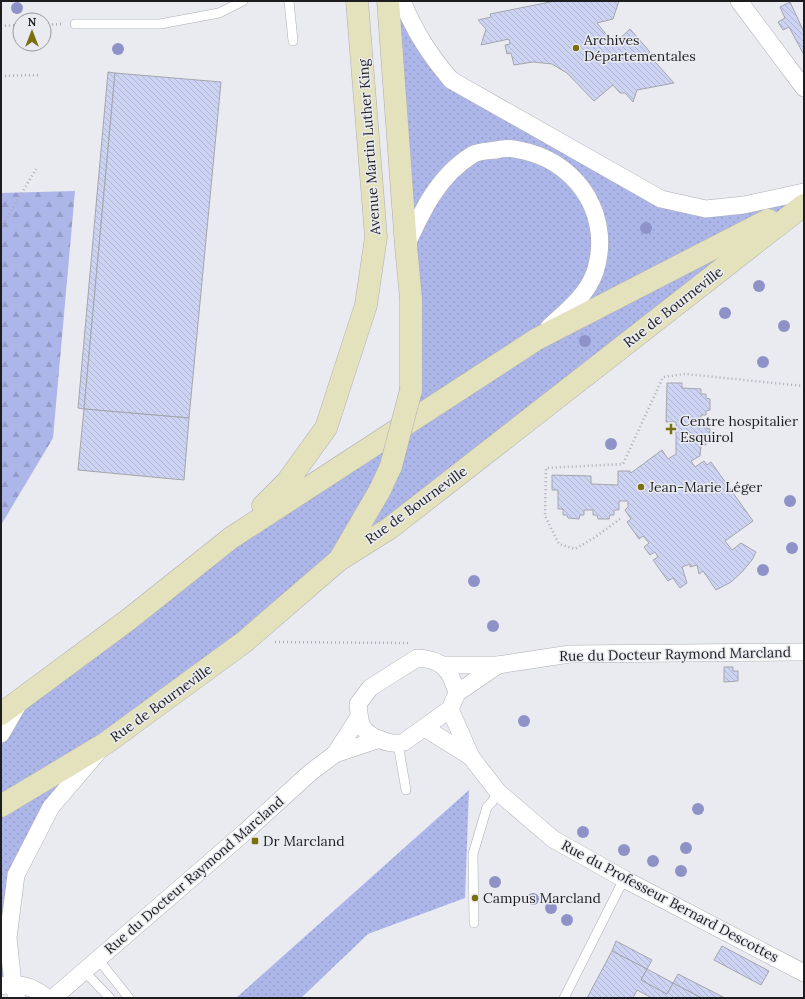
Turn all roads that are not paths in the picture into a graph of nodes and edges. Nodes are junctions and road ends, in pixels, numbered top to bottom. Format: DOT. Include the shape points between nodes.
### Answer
graph roads {
  1 [pos="243,1"];
  2 [pos="289,1"];
  3 [pos="358,1"];
  4 [pos="388,1"];
  5 [pos="402,1"];
  6 [pos="739,1"];
  7 [pos="75,24"];
  8 [pos="293,41"];
  9 [pos="804,88"];
  10 [pos="804,192"];
  11 [pos="804,200"];
  12 [pos="804,205"];
  13 [pos="406,246"];
  14 [pos="536,339"];
  15 [pos="231,538"];
  16 [pos="339,560"];
  17 [pos="804,652"];
  18 [pos="443,665"];
  19 [pos="498,665"];
  20 [pos="457,693"];
  21 [pos="22,700"];
  22 [pos="450,709"];
  23 [pos="1,714"];
  24 [pos="359,717"];
  25 [pos="425,728"];
  26 [pos="1,734"];
  27 [pos="380,739"];
  28 [pos="106,743"];
  29 [pos="398,744"];
  30 [pos="335,754"];
  31 [pos="471,757"];
  32 [pos="406,790"];
  33 [pos="498,792"];
  34 [pos="1,806"];
  35 [pos="624,879"];
  36 [pos="474,923"];
  37 [pos="98,959"];
  38 [pos="84,971"];
  39 [pos="804,973"];
  40 [pos="10,990"];
  41 [pos="126,995"];
  42 [pos="47,998"];
  43 [pos="53,998"];
  44 [pos="110,998"];
  45 [pos="115,998"];
  46 [pos="564,998"];
  1 -- 7 [label="lane" via="219,13 160,24"];
  2 -- 8 [label="lane"];
  3 -- 15 [label="main road, Avenue Martin Luther King" via="376,237 366,305 326,428 287,482"];
  4 -- 13 [label="main road"];
  5 -- 10 [label="street" via="414,30 430,56 451,80 661,199 706,209 744,206"];
  6 -- 9 [label="street"];
  11 -- 14 [label="main road, Rue de Bourneville"];
  12 -- 16 [label="main road, Rue de Bourneville" via="390,528"];
  13 -- 14 [label="street" via="425,205 448,174 474,154 508,147 538,155 560,165 585,190 597,216 600,242 595,272 581,298"];
  13 -- 16 [label="main road, bridge" via="411,299 411,390 391,466"];
  14 -- 15 [label="main road, Rue de Bourneville"];
  15 -- 21 [label="main road, Rue de Bourneville"];
  16 -- 28 [label="main road, Rue de Bourneville" via="244,642"];
  17 -- 19 [label="street, Rue du Docteur Raymond Marcland" via="570,654"];
  18 -- 19 [label="street, Rue du Docteur Raymond Marcland"];
  18 -- 20 [label="street" via="453,679"];
  18 -- 24 [label="street, Rue du Docteur Raymond Marcland" via="436,660 416,658 370,688 358,704"];
  19 -- 20 [label="street, Rue du Docteur Raymond Marcland"];
  20 -- 22 [label="street"];
  21 -- 23 [label="main road, Rue de Bourneville"];
  21 -- 26 [label="street"];
  22 -- 25 [label="street"];
  22 -- 31 [label="street, Rue du Professeur Bernard Descottes"];
  24 -- 27 [label="street" via="367,732"];
  24 -- 30 [label="street, Rue du Docteur Raymond Marcland"];
  25 -- 29 [label="street"];
  25 -- 31 [label="street, Rue du Professeur Bernard Descottes"];
  27 -- 29 [label="street"];
  27 -- 30 [label="street, Rue du Docteur Raymond Marcland"];
  28 -- 34 [label="main road, Rue de Bourneville"];
  28 -- 40 [label="street" via="51,807 16,875 8,938"];
  29 -- 32 [label="lane"];
  30 -- 37 [label="street, Rue du Docteur Raymond Marcland" via="311,772"];
  31 -- 33 [label="street, Rue du Professeur Bernard Descottes"];
  33 -- 35 [label="street, Rue du Professeur Bernard Descottes" via="553,839"];
  33 -- 36 [label="lane" via="487,807 473,854"];
  35 -- 39 [label="street, Rue du Professeur Bernard Descottes"];
  35 -- 46 [label="lane"];
  37 -- 38 [label="street, Rue du Docteur Raymond Marcland"];
  37 -- 41 [label="lane"];
  38 -- 43 [label="street, Rue du Docteur Raymond Marcland"];
  38 -- 44 [label="lane"];
  40 -- 42 [label="street" via="27,986"];
  41 -- 45 [label="lane"];
}
